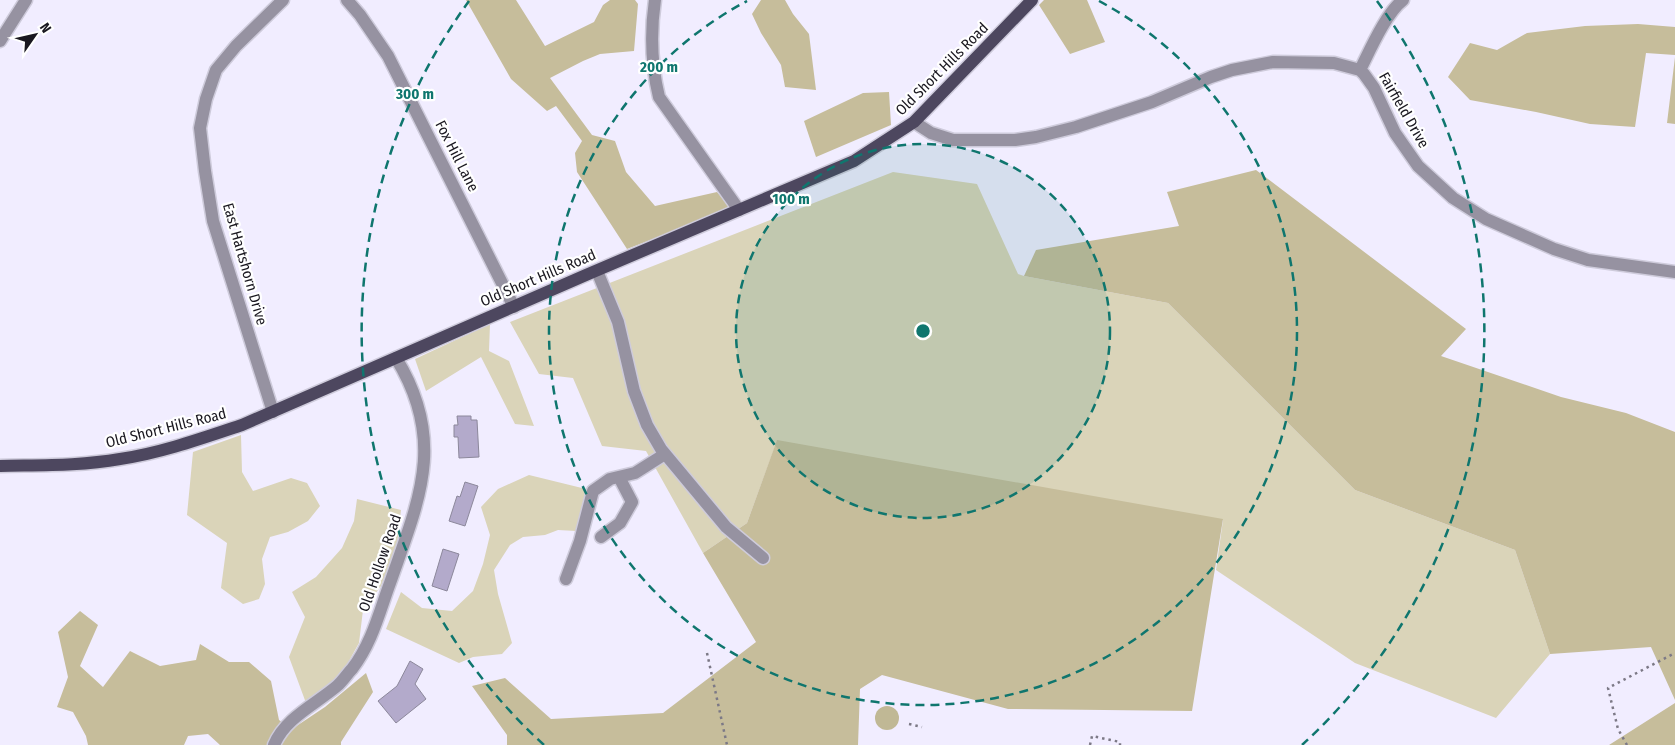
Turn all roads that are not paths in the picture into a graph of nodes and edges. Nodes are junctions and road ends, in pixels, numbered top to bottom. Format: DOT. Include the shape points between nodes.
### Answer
graph roads {
  1 [pos="26,0"];
  2 [pos="283,0"];
  3 [pos="347,0"];
  4 [pos="655,0"];
  5 [pos="1032,0"];
  6 [pos="1403,0"];
  7 [pos="0,41"];
  8 [pos="1360,70"];
  9 [pos="914,122"];
  10 [pos="739,210"];
  11 [pos="598,270"];
  12 [pos="1675,272"];
  13 [pos="514,307"];
  14 [pos="396,358"];
  15 [pos="273,412"];
  16 [pos="665,454"];
  17 [pos="0,466"];
  18 [pos="619,477"];
  19 [pos="601,537"];
  20 [pos="763,558"];
  21 [pos="566,579"];
  22 [pos="274,745"];
  1 -- 7 [label="street"];
  2 -- 15 [label="street, East Hartshorn Drive" via="216,70 200,128 213,221"];
  3 -- 13 [label="street, Fox Hill Lane" via="388,56"];
  4 -- 10 [label="street" via="651,39 659,97"];
  5 -- 9 [label="main road, Old Short Hills Road"];
  6 -- 8 [label="street" via="1377,36"];
  8 -- 9 [label="street, Fairfield Drive" via="1334,63 1273,62 1251,66 1211,77 1152,102 1076,127 1015,140 953,140 931,133"];
  8 -- 12 [label="street, Fairfield Drive" via="1374,88 1404,147 1418,166 1453,198 1486,219 1554,249 1588,260"];
  9 -- 10 [label="main road, Old Short Hills Road" via="854,161"];
  10 -- 11 [label="main road, Old Short Hills Road"];
  11 -- 13 [label="main road, Old Short Hills Road"];
  11 -- 16 [label="street" via="618,322 634,391 647,425"];
  13 -- 14 [label="main road, Old Short Hills Road"];
  14 -- 15 [label="main road, Old Short Hills Road"];
  14 -- 22 [label="street, Old Hollow Road" via="412,388 422,423 425,460 416,510 372,636 355,665 339,684 281,732"];
  15 -- 17 [label="main road, Old Short Hills Road" via="207,437 120,459"];
  16 -- 18 [label="street" via="635,473"];
  16 -- 20 [label="street" via="726,527"];
  18 -- 19 [label="street" via="632,502 620,524"];
  18 -- 21 [label="street" via="592,491 580,542"];
}
